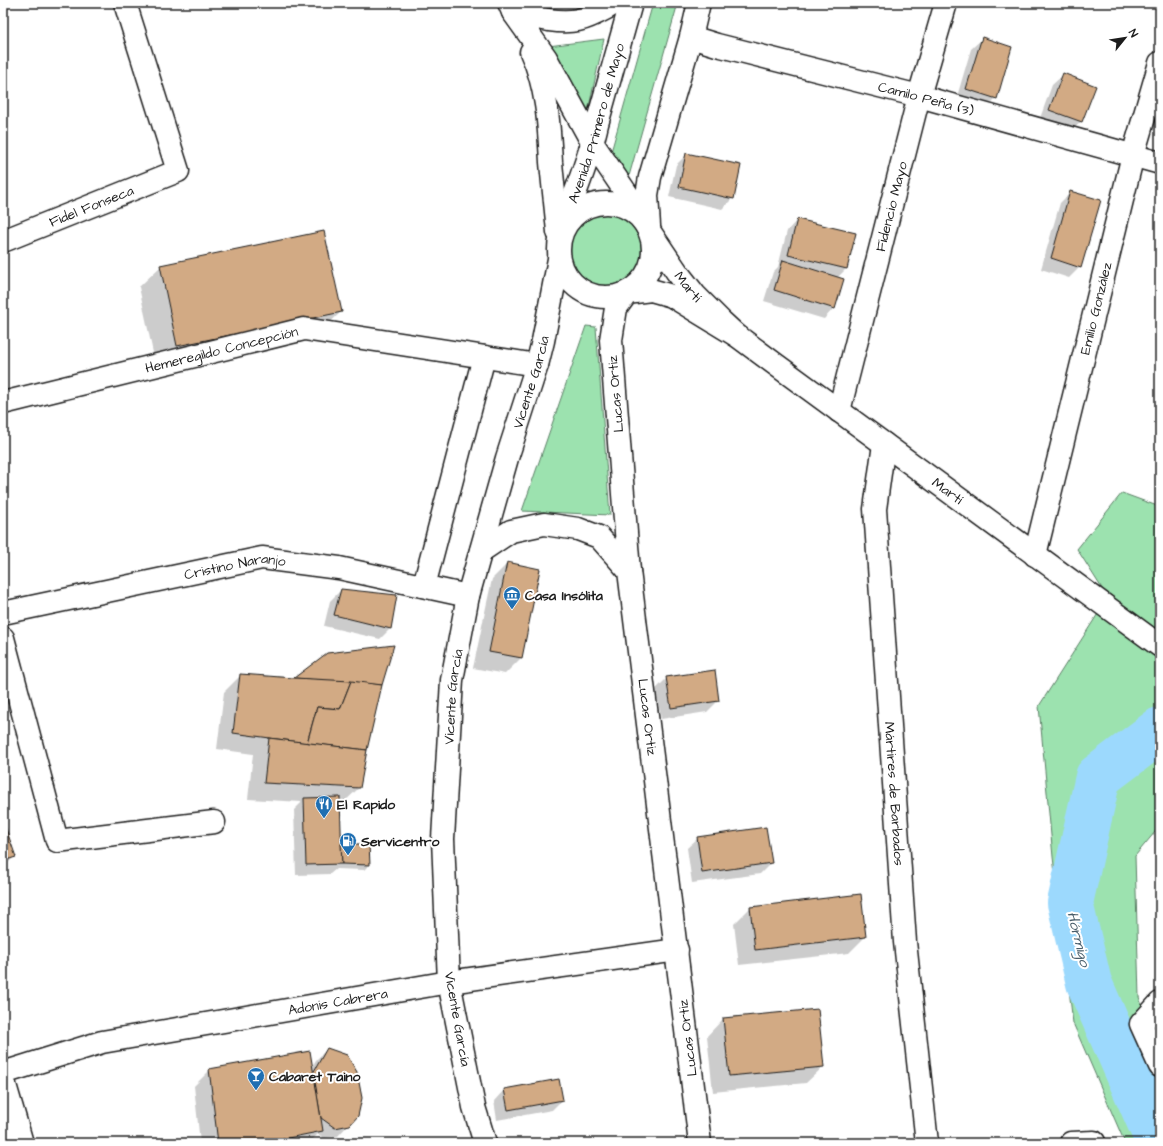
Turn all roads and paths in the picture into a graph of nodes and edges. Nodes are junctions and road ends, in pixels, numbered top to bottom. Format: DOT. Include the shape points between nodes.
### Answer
graph roads {
  1 [pos="125,3"];
  2 [pos="616,3"];
  3 [pos="631,3"];
  4 [pos="700,3"];
  5 [pos="946,3"];
  6 [pos="511,8"];
  7 [pos="691,37"];
  8 [pos="1160,63"];
  9 [pos="918,96"];
  10 [pos="593,144"];
  11 [pos="1133,155"];
  12 [pos="1160,163"];
  13 [pos="650,232"];
  14 [pos="3,241"];
  15 [pos="559,250"];
  16 [pos="627,293"];
  17 [pos="736,335"];
  18 [pos="484,357"];
  19 [pos="538,365"];
  20 [pos="3,403"];
  21 [pos="839,411"];
  22 [pos="884,444"];
  23 [pos="481,551"];
  24 [pos="1036,556"];
  25 [pos="629,572"];
  26 [pos="424,586"];
  27 [pos="468,596"];
  28 [pos="3,613"];
  29 [pos="3,638"];
  30 [pos="1160,646"];
  31 [pos="214,822"];
  32 [pos="677,950"];
  33 [pos="449,982"];
  34 [pos="1160,1003"];
  35 [pos="1160,1066"];
  36 [pos="3,1073"];
  37 [pos="3,1078"];
  38 [pos="1094,1142"];
  39 [pos="22,1143"];
  40 [pos="485,1143"];
  41 [pos="700,1143"];
  42 [pos="927,1143"];
  43 [pos="1071,1143"];
  1 -- 14 [label="street, Fidel Fonseca" via="178,171"];
  2 -- 6 [label="street" via="578,20 552,20"];
  3 -- 10 [label="street, Avenida Primero de Mayo"];
  4 -- 7 [label="street"];
  5 -- 9 [label="street, Fidencio Mayo"];
  6 -- 10 [label="street" via="546,58"];
  6 -- 15 [label="street" via="538,66 549,125"];
  7 -- 9 [label="street, Camilo Peña (3)"];
  7 -- 13 [label="street" via="650,177 647,195"];
  8 -- 11 [label="street, Emilio González"];
  9 -- 11 [label="street, Camilo Peña (3)"];
  9 -- 21 [label="street, Fidencio Mayo"];
  10 -- 13 [label="street"];
  10 -- 15 [label="street, Avenida Primero de Mayo" via="573,196"];
  11 -- 12 [label="street, Camilo Peña (3)"];
  11 -- 24 [label="street, Emilio González"];
  13 -- 15 [label="street" via="630,209 616,204 600,203 586,207 573,216 564,228"];
  13 -- 16 [label="street" via="653,249 651,267 642,282"];
  13 -- 17 [label="street, Martí" via="695,295"];
  15 -- 16 [label="street, Martí" via="564,272 571,283 582,292 595,297 612,298"];
  15 -- 19 [label="street, Vicente García"];
  16 -- 17 [label="street, Martí" via="651,290 672,296"];
  16 -- 25 [label="street, Lucas Ortiz" via="616,308 611,340"];
  17 -- 21 [label="street, Martí"];
  18 -- 19 [label="street, Hemeregildo Concepción"];
  18 -- 20 [label="street, Hemeregildo Concepción" via="304,329"];
  18 -- 26 [label="street"];
  19 -- 23 [label="street, Vicente García" via="507,458"];
  21 -- 22 [label="street, Martí"];
  22 -- 24 [label="street, Martí"];
  22 -- 42 [label="street, Mártires de Barbados" via="875,509 905,942"];
  23 -- 25 [label="street" via="511,531 544,524 578,529 598,537"];
  23 -- 27 [label="street, Vicente García"];
  24 -- 30 [label="street, Martí"];
  25 -- 32 [label="street, Lucas Ortiz"];
  26 -- 27 [label="street, Cristino Naranjo"];
  26 -- 28 [label="street, Cristino Naranjo" via="339,568 262,558"];
  27 -- 33 [label="street, Vicente García" via="452,680 443,839"];
  29 -- 31 [label="street" via="57,842"];
  32 -- 33 [label="street, Adonis Cabrera"];
  32 -- 41 [label="street, Lucas Ortiz"];
  33 -- 36 [label="street, Adonis Cabrera" via="102,1042"];
  33 -- 40 [label="street, Vicente García" via="474,1107"];
  34 -- 35 [label="street" via="1141,1024"];
  37 -- 39 [label="street"];
  38 -- 43 [label="street"];
}
